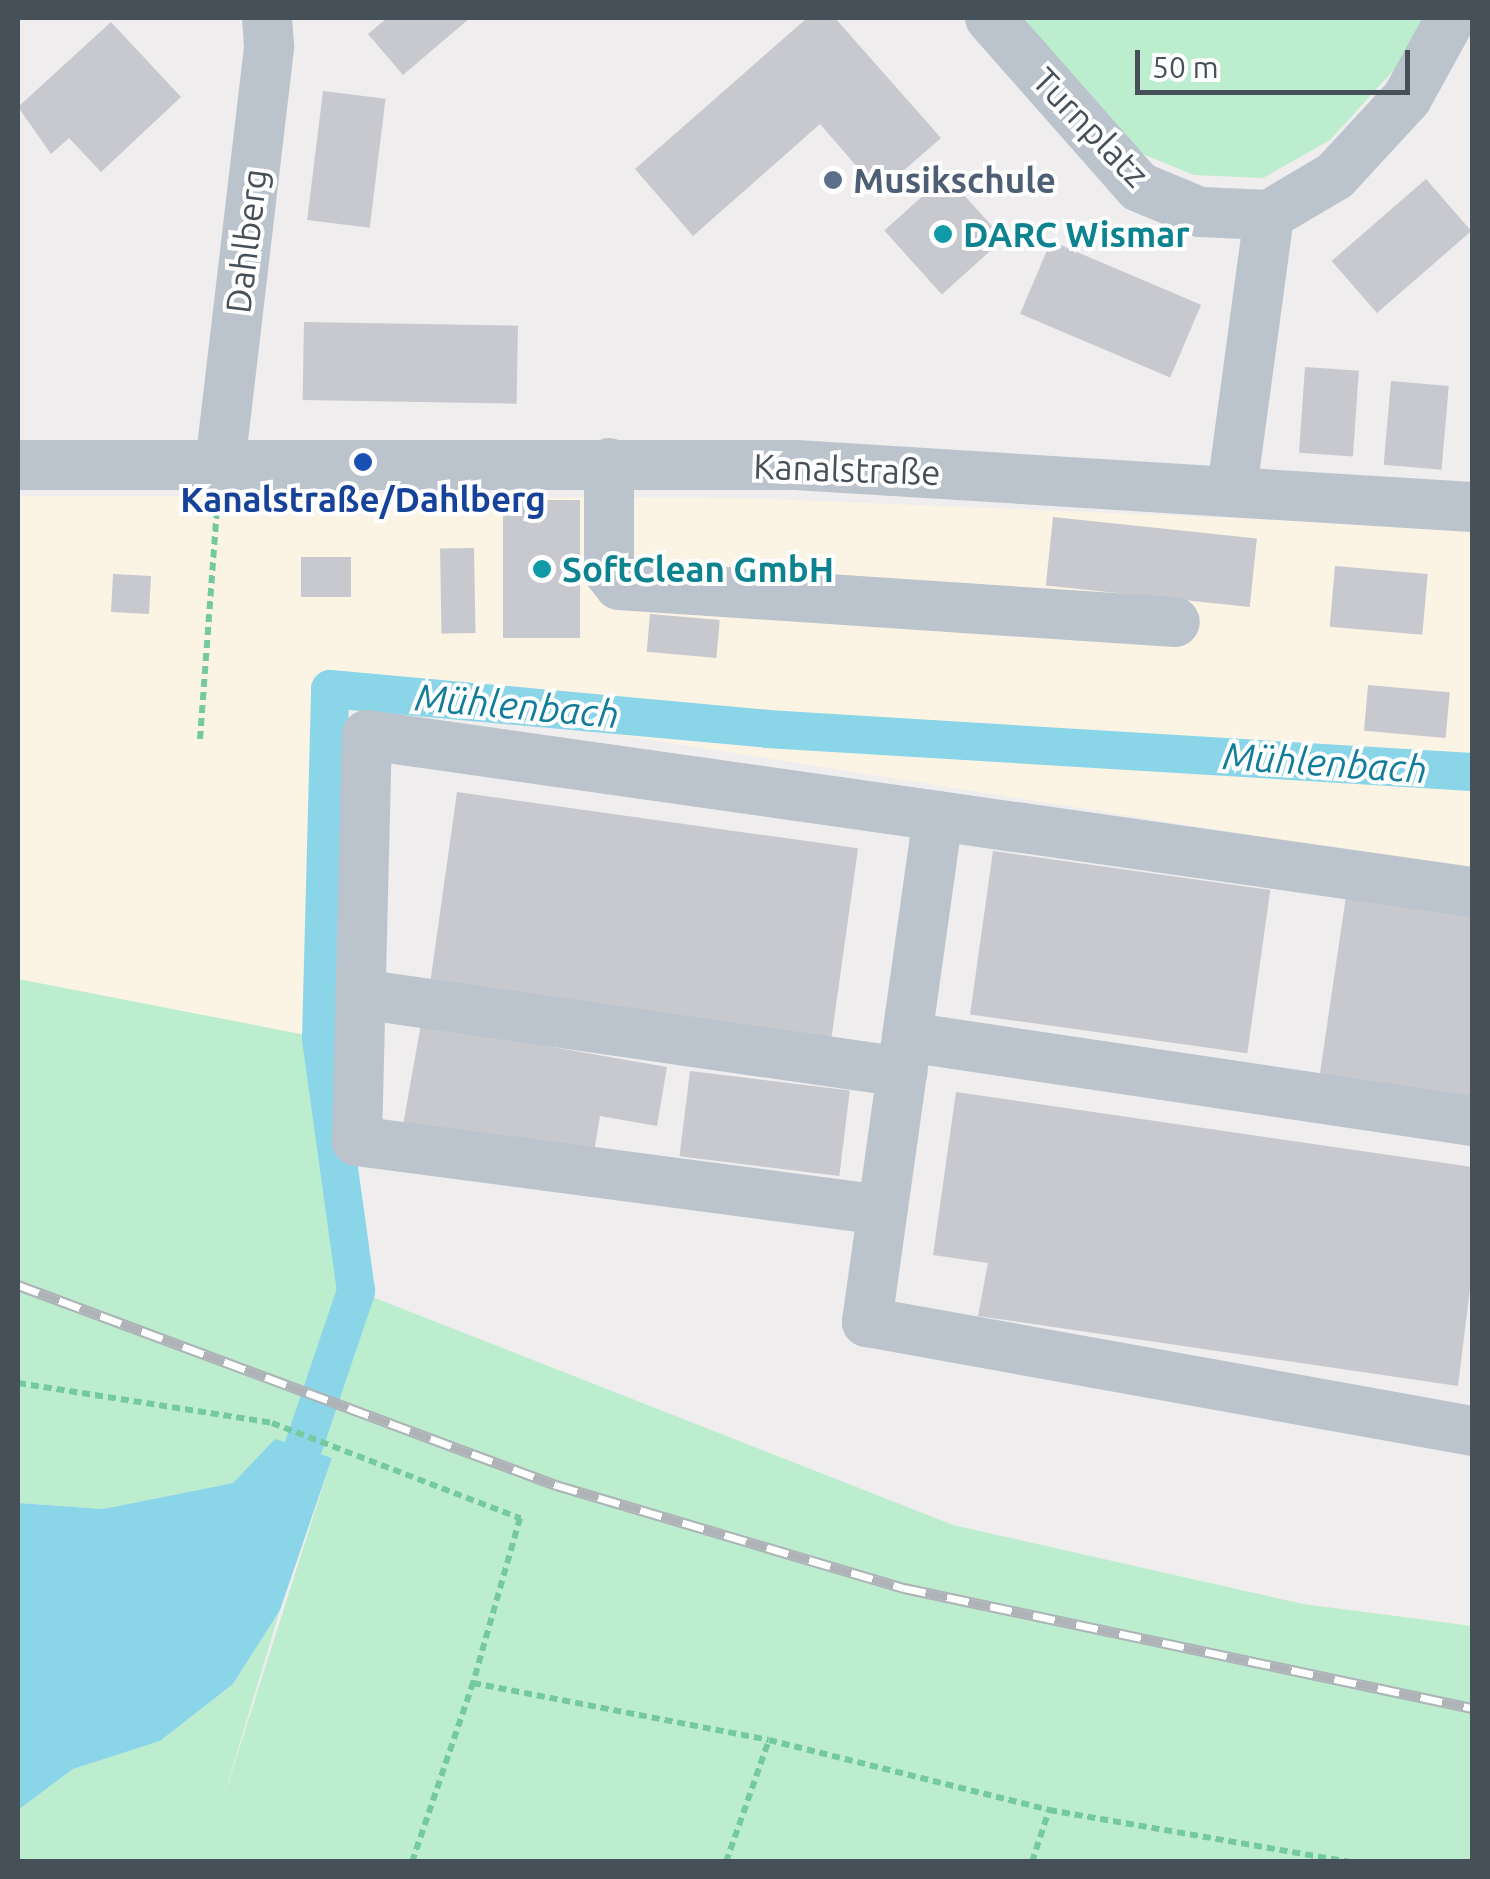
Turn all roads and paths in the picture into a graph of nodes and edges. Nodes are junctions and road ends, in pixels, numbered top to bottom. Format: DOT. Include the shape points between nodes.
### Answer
graph roads {
  1 [pos="267,18"];
  2 [pos="990,18"];
  3 [pos="1452,18"];
  4 [pos="1268,215"];
  5 [pos="610,463"];
  6 [pos="18,465"];
  7 [pos="220,465"];
  8 [pos="1232,489"];
  9 [pos="1472,508"];
  10 [pos="1175,622"];
  11 [pos="200,739"];
  12 [pos="938,816"];
  13 [pos="1472,892"];
  14 [pos="360,994"];
  15 [pos="905,1054"];
  16 [pos="1472,1121"];
  17 [pos="882,1210"];
  18 [pos="18,1383"];
  19 [pos="1472,1431"];
  20 [pos="473,1683"];
  21 [pos="770,1740"];
  22 [pos="1050,1810"];
  23 [pos="1324,1860"];
  24 [pos="412,1862"];
  25 [pos="726,1862"];
  26 [pos="1032,1862"];
  27 [pos="1349,1862"];
  1 -- 7 [label="street, Dahlberg"];
  2 -- 4 [label="street, Turnplatz" via="1139,186 1200,212"];
  3 -- 4 [label="street" via="1407,98 1335,176"];
  4 -- 8 [label="street"];
  5 -- 7 [label="street, Kanalstraße"];
  5 -- 8 [label="street, Kanalstraße" via="814,466"];
  5 -- 10 [label="street" via="609,572 620,585"];
  6 -- 7 [label="street, Kanalstraße"];
  7 -- 11 [label="path"];
  8 -- 9 [label="street, Kanalstraße"];
  12 -- 13 [label="street"];
  12 -- 14 [label="street" via="367,735"];
  12 -- 15 [label="street"];
  14 -- 15 [label="street"];
  14 -- 17 [label="street" via="357,1140"];
  15 -- 16 [label="street"];
  15 -- 17 [label="street"];
  17 -- 19 [label="street" via="866,1322"];
  18 -- 20 [label="path" via="272,1423 520,1518"];
  20 -- 21 [label="path"];
  20 -- 24 [label="path"];
  21 -- 22 [label="path"];
  21 -- 25 [label="path"];
  22 -- 23 [label="path"];
  22 -- 26 [label="path"];
  23 -- 27 [label="path"];
}
